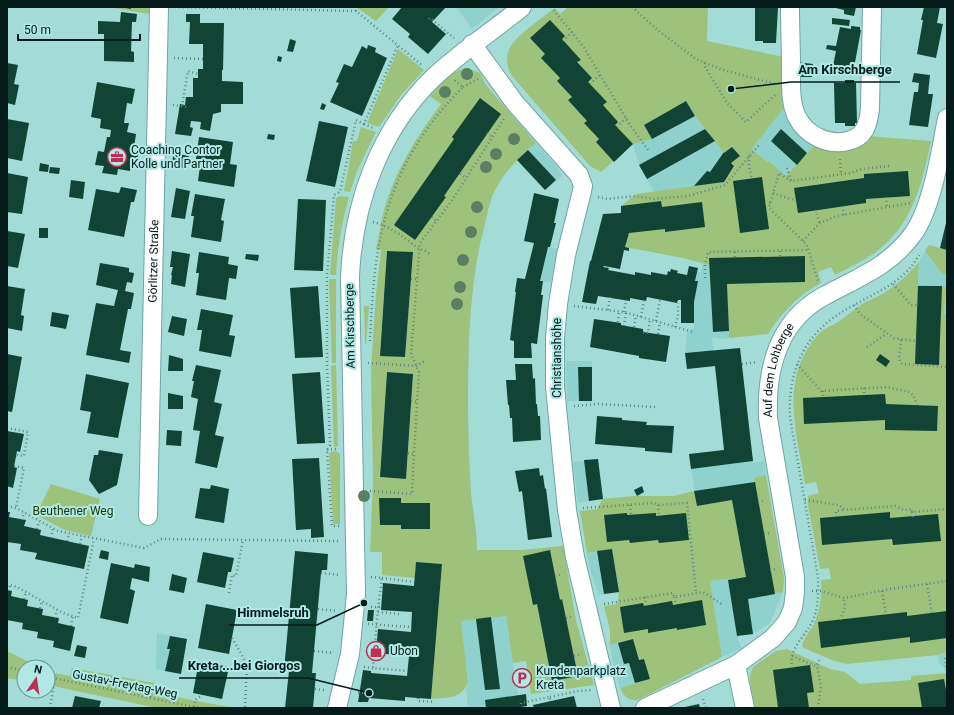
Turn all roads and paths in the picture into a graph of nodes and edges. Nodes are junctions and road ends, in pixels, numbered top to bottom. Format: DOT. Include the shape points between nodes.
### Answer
graph roads {
  1 [pos="159,7"];
  2 [pos="175,7"];
  3 [pos="196,7"];
  4 [pos="357,7"];
  5 [pos="522,7"];
  6 [pos="551,7"];
  7 [pos="632,7"];
  8 [pos="790,7"];
  9 [pos="872,7"];
  10 [pos="356,12"];
  11 [pos="429,19"];
  12 [pos="572,32"];
  13 [pos="563,41"];
  14 [pos="470,46"];
  15 [pos="158,58"];
  16 [pos="203,59"];
  17 [pos="705,63"];
  18 [pos="198,74"];
  19 [pos="600,74"];
  20 [pos="435,77"];
  21 [pos="590,84"];
  22 [pos="788,88"];
  23 [pos="182,106"];
  24 [pos="509,112"];
  25 [pos="626,118"];
  26 [pos="947,118"];
  27 [pos="364,124"];
  28 [pos="617,127"];
  29 [pos="378,130"];
  30 [pos="487,133"];
  31 [pos="493,137"];
  32 [pos="759,145"];
  33 [pos="648,150"];
  34 [pos="749,156"];
  35 [pos="840,158"];
  36 [pos="890,166"];
  37 [pos="787,168"];
  38 [pos="460,174"];
  39 [pos="840,174"];
  40 [pos="466,178"];
  41 [pos="752,179"];
  42 [pos="790,181"];
  43 [pos="773,193"];
  44 [pos="886,197"];
  45 [pos="607,199"];
  46 [pos="796,201"];
  47 [pos="765,203"];
  48 [pos="771,203"];
  49 [pos="928,205"];
  50 [pos="843,206"];
  51 [pos="887,207"];
  52 [pos="815,210"];
  53 [pos="844,215"];
  54 [pos="432,217"];
  55 [pos="357,218"];
  56 [pos="436,221"];
  57 [pos="820,223"];
  58 [pos="384,226"];
  59 [pos="803,241"];
  60 [pos="419,249"];
  61 [pos="809,250"];
  62 [pos="780,251"];
  63 [pos="735,252"];
  64 [pos="430,254"];
  65 [pos="920,254"];
  66 [pos="780,256"];
  67 [pos="735,257"];
  68 [pos="705,278"];
  69 [pos="411,279"];
  70 [pos="417,279"];
  71 [pos="893,284"];
  72 [pos="823,297"];
  73 [pos="610,298"];
  74 [pos="626,300"];
  75 [pos="644,300"];
  76 [pos="660,300"];
  77 [pos="558,304"];
  78 [pos="678,304"];
  79 [pos="854,305"];
  80 [pos="917,305"];
  81 [pos="608,310"];
  82 [pos="619,312"];
  83 [pos="625,312"];
  84 [pos="636,315"];
  85 [pos="642,317"];
  86 [pos="650,320"];
  87 [pos="656,321"];
  88 [pos="618,322"];
  89 [pos="660,322"];
  90 [pos="624,326"];
  91 [pos="675,327"];
  92 [pos="634,328"];
  93 [pos="407,330"];
  94 [pos="413,331"];
  95 [pos="643,332"];
  96 [pos="693,332"];
  97 [pos="658,334"];
  98 [pos="886,334"];
  99 [pos="901,340"];
  100 [pos="916,341"];
  101 [pos="370,342"];
  102 [pos="867,347"];
  103 [pos="369,356"];
  104 [pos="425,361"];
  105 [pos="327,363"];
  106 [pos="333,363"];
  107 [pos="797,364"];
  108 [pos="416,366"];
  109 [pos="947,367"];
  110 [pos="864,388"];
  111 [pos="823,391"];
  112 [pos="864,395"];
  113 [pos="823,397"];
  114 [pos="411,401"];
  115 [pos="417,402"];
  116 [pos="917,405"];
  117 [pos="655,407"];
  118 [pos="556,408"];
  119 [pos="7,428"];
  120 [pos="408,453"];
  121 [pos="414,454"];
  122 [pos="16,455"];
  123 [pos="14,466"];
  124 [pos="373,491"];
  125 [pos="805,500"];
  126 [pos="630,505"];
  127 [pos="658,505"];
  128 [pos="7,507"];
  129 [pos="16,508"];
  130 [pos="588,508"];
  131 [pos="872,508"];
  132 [pos="947,509"];
  133 [pos="844,510"];
  134 [pos="24,512"];
  135 [pos="912,512"];
  136 [pos="872,514"];
  137 [pos="631,515"];
  138 [pos="148,516"];
  139 [pos="659,516"];
  140 [pos="836,517"];
  141 [pos="913,517"];
  142 [pos="22,520"];
  143 [pos="39,520"];
  144 [pos="53,528"];
  145 [pos="37,529"];
  146 [pos="69,534"];
  147 [pos="82,536"];
  148 [pos="51,538"];
  149 [pos="94,539"];
  150 [pos="243,540"];
  151 [pos="68,541"];
  152 [pos="354,541"];
  153 [pos="80,544"];
  154 [pos="321,573"];
  155 [pos="331,574"];
  156 [pos="375,578"];
  157 [pos="382,578"];
  158 [pos="402,580"];
  159 [pos="947,581"];
  160 [pos="414,582"];
  161 [pos="927,584"];
  162 [pos="8,585"];
  163 [pos="402,585"];
  164 [pos="9,591"];
  165 [pos="821,591"];
  166 [pos="882,591"];
  167 [pos="26,592"];
  168 [pos="229,593"];
  169 [pos="696,593"];
  170 [pos="645,597"];
  171 [pos="674,597"];
  172 [pos="844,598"];
  173 [pos="24,599"];
  174 [pos="42,601"];
  175 [pos="606,603"];
  176 [pos="676,604"];
  177 [pos="723,605"];
  178 [pos="646,606"];
  179 [pos="40,608"];
  180 [pos="318,609"];
  181 [pos="57,610"];
  182 [pos="329,610"];
  183 [pos="399,611"];
  184 [pos="378,612"];
  185 [pos="886,614"];
  186 [pos="932,614"];
  187 [pos="73,616"];
  188 [pos="55,618"];
  189 [pos="840,620"];
  190 [pos="373,624"];
  191 [pos="377,625"];
  192 [pos="71,626"];
  193 [pos="411,627"];
  194 [pos="232,638"];
  195 [pos="314,651"];
  196 [pos="326,652"];
  197 [pos="792,656"];
  198 [pos="945,658"];
  199 [pos="820,659"];
  200 [pos="736,665"];
  201 [pos="363,667"];
  202 [pos="375,668"];
  203 [pos="792,668"];
  204 [pos="818,668"];
  205 [pos="408,671"];
  206 [pos="947,672"];
  207 [pos="376,673"];
  208 [pos="56,679"];
  209 [pos="151,686"];
  210 [pos="315,689"];
  211 [pos="606,689"];
  212 [pos="321,690"];
  213 [pos="202,695"];
  214 [pos="150,697"];
  215 [pos="550,697"];
  216 [pos="702,697"];
  217 [pos="418,698"];
  218 [pos="550,701"];
  219 [pos="435,702"];
  220 [pos="194,707"];
  221 [pos="199,708"];
  222 [pos="245,708"];
  223 [pos="337,708"];
  224 [pos="521,708"];
  225 [pos="611,708"];
  226 [pos="645,708"];
  227 [pos="706,708"];
  228 [pos="745,708"];
  229 [pos="818,708"];
  1 -- 15 [label="street, Görlitzer Straße"];
  2 -- 3 [label="path"];
  3 -- 10 [label="path"];
  4 -- 10 [label="path"];
  5 -- 14 [label="street, Am Kirschberge"];
  6 -- 12 [label="path"];
  7 -- 17 [label="path" via="660,32"];
  8 -- 22 [label="street"];
  9 -- 22 [label="street" via="870,109 863,133 852,140 839,143 828,142 814,136 804,129 796,116"];
  10 -- 20 [label="path"];
  11 -- 14 [label="path"];
  12 -- 13 [label="path"];
  12 -- 19 [label="path"];
  14 -- 20 [label="street, Am Kirschberge"];
  14 -- 77 [label="street, Christianshöhe" via="515,103 579,175 583,186 566,255"];
  15 -- 16 [label="path"];
  15 -- 138 [label="street, Görlitzer Straße"];
  17 -- 22 [label="path"];
  17 -- 22 [label="path" via="727,103 746,122"];
  18 -- 23 [label="path" via="188,71"];
  19 -- 21 [label="path"];
  19 -- 25 [label="path"];
  20 -- 55 [label="street, Am Kirschberge" via="401,117 382,147 368,179"];
  20 -- 58 [label="path" via="449,77 463,86 428,126 410,154 389,204"];
  24 -- 31 [label="path"];
  25 -- 28 [label="path"];
  25 -- 33 [label="path"];
  26 -- 49 [label="street, Auf dem Lohberge"];
  27 -- 29 [label="path"];
  30 -- 31 [label="path"];
  31 -- 40 [label="path"];
  32 -- 34 [label="path"];
  34 -- 41 [label="path"];
  34 -- 45 [label="path" via="725,185 688,196 654,199 633,196"];
  35 -- 39 [label="path"];
  36 -- 39 [label="path"];
  37 -- 42 [label="path"];
  38 -- 40 [label="path"];
  39 -- 42 [label="path"];
  40 -- 56 [label="path"];
  42 -- 43 [label="path" via="779,173"];
  43 -- 46 [label="path"];
  43 -- 48 [label="path"];
  44 -- 51 [label="path"];
  47 -- 48 [label="path"];
  48 -- 59 [label="path" via="769,208"];
  49 -- 51 [label="path" via="910,203"];
  49 -- 72 [label="street, Auf dem Lohberge" via="915,232 897,253 868,274"];
  50 -- 53 [label="path"];
  51 -- 53 [label="path"];
  52 -- 57 [label="path"];
  53 -- 57 [label="path"];
  54 -- 56 [label="path"];
  55 -- 58 [label="path"];
  55 -- 152 [label="street, Am Kirschberge" via="350,277"];
  56 -- 60 [label="path" via="420,243"];
  57 -- 59 [label="path"];
  58 -- 60 [label="path"];
  58 -- 101 [label="path" via="372,306"];
  59 -- 61 [label="path"];
  60 -- 64 [label="path"];
  60 -- 70 [label="path"];
  61 -- 62 [label="path"];
  61 -- 72 [label="path"];
  62 -- 63 [label="path"];
  62 -- 66 [label="path"];
  63 -- 67 [label="path"];
  63 -- 68 [label="path" via="708,252"];
  65 -- 71 [label="path"];
  69 -- 70 [label="path"];
  70 -- 94 [label="path"];
  71 -- 79 [label="path"];
  71 -- 80 [label="path" via="911,305"];
  72 -- 200 [label="street, Auf dem Lohberge" via="802,311 787,328 773,360 767,399 795,577 793,608 787,622 773,638"];
  73 -- 81 [label="path"];
  74 -- 83 [label="path"];
  75 -- 85 [label="path"];
  76 -- 87 [label="path"];
  77 -- 81 [label="path"];
  77 -- 118 [label="street, Christianshöhe" via="554,354"];
  78 -- 91 [label="path"];
  79 -- 98 [label="path" via="860,314"];
  79 -- 107 [label="path" via="814,335"];
  81 -- 82 [label="path"];
  82 -- 83 [label="path"];
  82 -- 88 [label="path"];
  83 -- 84 [label="path"];
  83 -- 90 [label="path"];
  84 -- 85 [label="path"];
  84 -- 92 [label="path"];
  85 -- 86 [label="path"];
  86 -- 87 [label="path"];
  86 -- 95 [label="path" via="648,333"];
  87 -- 89 [label="path"];
  89 -- 91 [label="path"];
  89 -- 97 [label="path"];
  91 -- 96 [label="path"];
  93 -- 94 [label="path"];
  94 -- 108 [label="path" via="411,354"];
  98 -- 99 [label="path"];
  98 -- 102 [label="path"];
  99 -- 100 [label="path"];
  99 -- 109 [label="path" via="899,358 902,364"];
  103 -- 108 [label="path" via="370,363"];
  104 -- 108 [label="path"];
  105 -- 106 [label="path"];
  107 -- 111 [label="path"];
  107 -- 125 [label="path" via="789,403"];
  108 -- 115 [label="path" via="419,372"];
  110 -- 111 [label="path"];
  110 -- 112 [label="path"];
  110 -- 116 [label="path" via="888,387 910,392 915,396"];
  111 -- 113 [label="path"];
  114 -- 115 [label="path"];
  115 -- 121 [label="path"];
  117 -- 118 [label="path" via="598,404"];
  118 -- 211 [label="street, Christianshöhe" via="575,557"];
  119 -- 122 [label="path" via="28,432 24,456"];
  120 -- 121 [label="path"];
  121 -- 124 [label="path" via="412,494"];
  123 -- 129 [label="path" via="24,468"];
  125 -- 133 [label="path" via="839,505"];
  125 -- 197 [label="path" via="819,596 812,622"];
  126 -- 127 [label="path"];
  126 -- 130 [label="path"];
  126 -- 137 [label="path"];
  127 -- 139 [label="path"];
  127 -- 169 [label="path" via="687,503"];
  128 -- 129 [label="path"];
  129 -- 134 [label="path"];
  131 -- 133 [label="path"];
  131 -- 135 [label="path" via="895,506 904,510 912,509"];
  131 -- 136 [label="path"];
  132 -- 135 [label="path"];
  133 -- 140 [label="path" via="836,511"];
  134 -- 142 [label="path"];
  134 -- 143 [label="path"];
  135 -- 141 [label="path"];
  143 -- 144 [label="path"];
  143 -- 145 [label="path"];
  144 -- 146 [label="path"];
  144 -- 148 [label="path"];
  146 -- 147 [label="path"];
  146 -- 151 [label="path"];
  147 -- 149 [label="path"];
  147 -- 153 [label="path"];
  149 -- 150 [label="path" via="144,548 161,540"];
  149 -- 187 [label="path" via="78,618"];
  150 -- 152 [label="path"];
  150 -- 168 [label="path" via="236,576 232,575"];
  152 -- 223 [label="street, Am Kirschberge" via="356,594 353,630"];
  154 -- 155 [label="path"];
  156 -- 157 [label="path"];
  157 -- 158 [label="path"];
  157 -- 184 [label="path"];
  158 -- 160 [label="path"];
  158 -- 163 [label="path"];
  159 -- 161 [label="path"];
  161 -- 166 [label="path"];
  161 -- 186 [label="path"];
  162 -- 164 [label="path"];
  162 -- 167 [label="path"];
  165 -- 172 [label="path"];
  166 -- 172 [label="path"];
  166 -- 185 [label="path"];
  167 -- 173 [label="path"];
  167 -- 174 [label="path"];
  169 -- 171 [label="path"];
  169 -- 177 [label="path" via="703,592"];
  170 -- 171 [label="path" via="673,593"];
  170 -- 175 [label="path"];
  170 -- 178 [label="path"];
  171 -- 176 [label="path"];
  172 -- 189 [label="path" via="845,607"];
  174 -- 179 [label="path"];
  174 -- 181 [label="path"];
  180 -- 182 [label="path"];
  181 -- 187 [label="path"];
  181 -- 188 [label="path"];
  183 -- 184 [label="path" via="399,614"];
  184 -- 191 [label="path"];
  187 -- 192 [label="path"];
  190 -- 191 [label="path"];
  191 -- 193 [label="path"];
  191 -- 202 [label="path"];
  194 -- 222 [label="path" via="247,664"];
  195 -- 196 [label="path"];
  197 -- 203 [label="path"];
  197 -- 204 [label="path"];
  198 -- 206 [label="path"];
  199 -- 204 [label="path"];
  200 -- 226 [label="street, Auf dem Lohberge"];
  200 -- 228 [label="street"];
  201 -- 202 [label="path"];
  202 -- 205 [label="path"];
  202 -- 207 [label="path"];
  204 -- 229 [label="path" via="821,687"];
  208 -- 214 [label="path, Gustav-Freytag-Weg"];
  209 -- 214 [label="path"];
  210 -- 212 [label="path"];
  211 -- 215 [label="path"];
  211 -- 225 [label="street, Christianshöhe"];
  213 -- 220 [label="path" via="196,700"];
  214 -- 220 [label="path, Gustav-Freytag-Weg"];
  215 -- 218 [label="path"];
  215 -- 224 [label="path" via="521,703"];
  216 -- 227 [label="path"];
  217 -- 219 [label="path" via="418,701"];
  220 -- 221 [label="path, Gustav-Freytag-Weg"];
}
